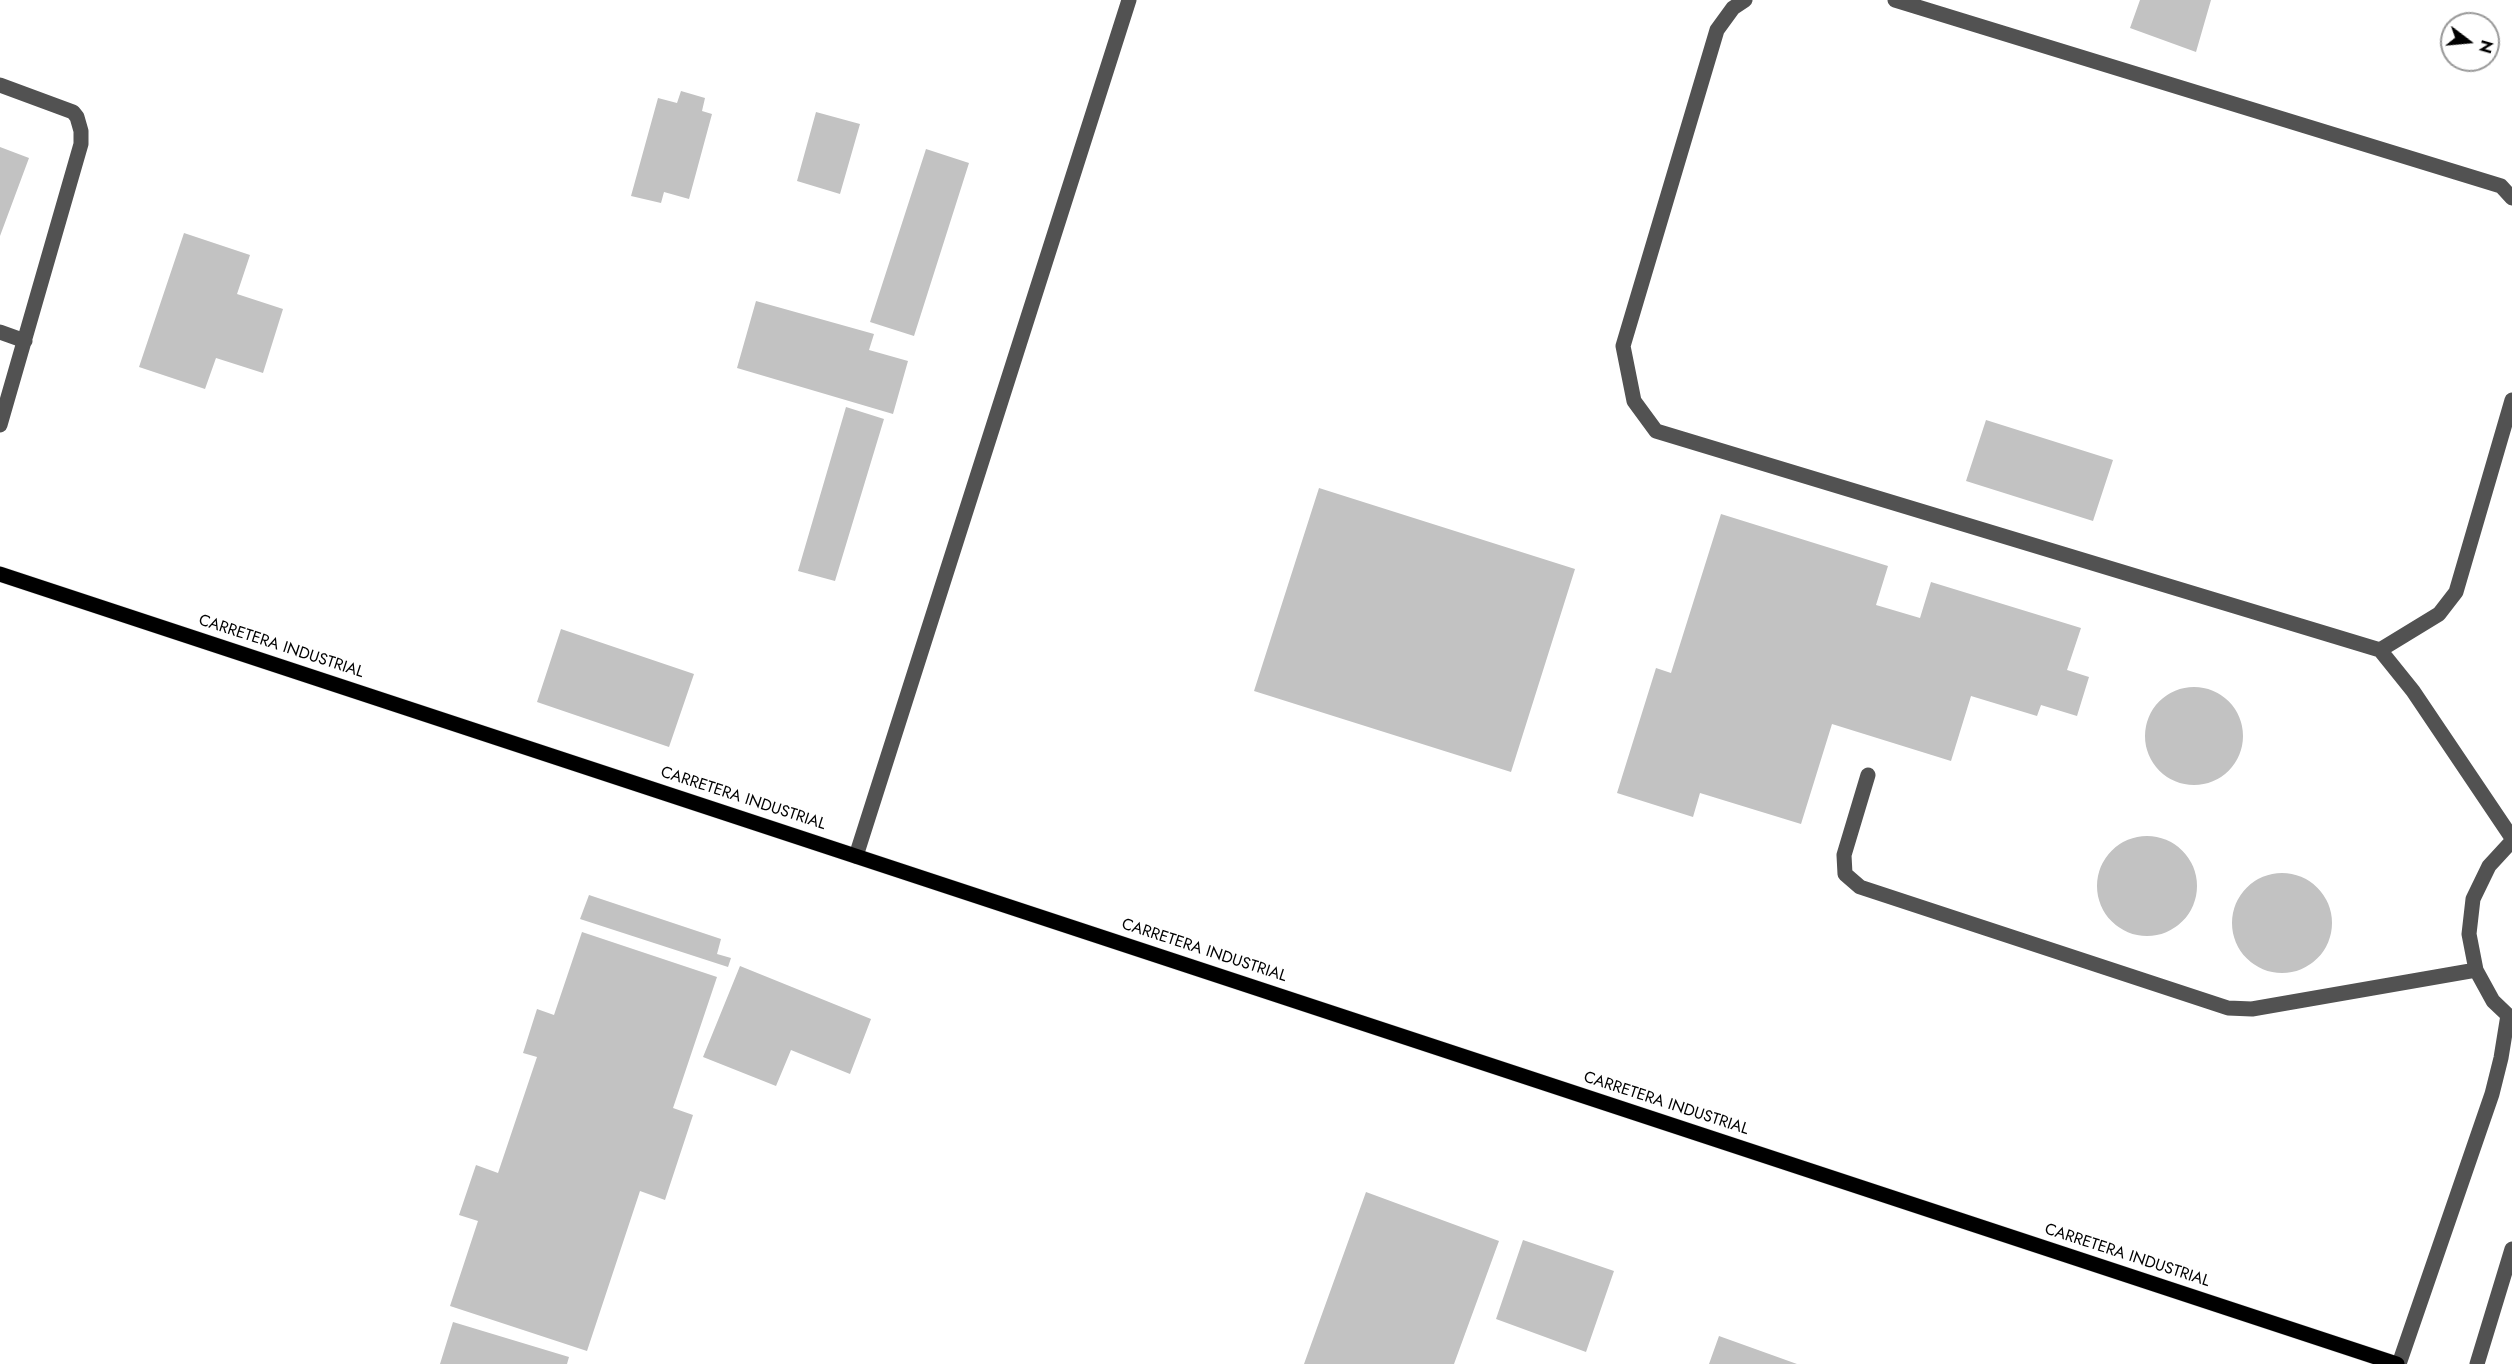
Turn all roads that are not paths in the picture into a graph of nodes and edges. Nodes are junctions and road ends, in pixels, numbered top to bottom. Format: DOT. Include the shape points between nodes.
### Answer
graph roads {
  1 [pos="1130,0"];
  2 [pos="1745,0"];
  3 [pos="1895,0"];
  4 [pos="0,85"];
  5 [pos="2512,198"];
  6 [pos="0,332"];
  7 [pos="25,341"];
  8 [pos="2512,400"];
  9 [pos="0,425"];
  10 [pos="0,573"];
  11 [pos="2380,650"];
  12 [pos="1868,775"];
  13 [pos="2512,839"];
  14 [pos="856,856"];
  15 [pos="2476,970"];
  16 [pos="2510,1017"];
  17 [pos="2512,1249"];
  18 [pos="2398,1364"];
  19 [pos="2477,1364"];
  1 -- 14 [label="lane"];
  2 -- 11 [label="lane" via="1732,8 1717,30 1623,346 1634,401 1656,431"];
  3 -- 5 [label="lane" via="2501,186"];
  4 -- 7 [label="lane" via="73,112 81,131 81,144"];
  6 -- 7 [label="lane"];
  7 -- 9 [label="lane"];
  8 -- 11 [label="lane" via="2456,592 2439,614"];
  10 -- 14 [label="main road, CARRETERA INDUSTRIAL"];
  11 -- 13 [label="lane" via="2413,691"];
  12 -- 15 [label="lane" via="1844,855 1845,874 1860,887 2217,1005 2252,1009"];
  13 -- 15 [label="lane" via="2489,866 2473,899 2469,934"];
  14 -- 18 [label="main road, CARRETERA INDUSTRIAL"];
  15 -- 16 [label="lane" via="2493,1001"];
  16 -- 18 [label="lane" via="2492,1094"];
  17 -- 19 [label="lane"];
}
